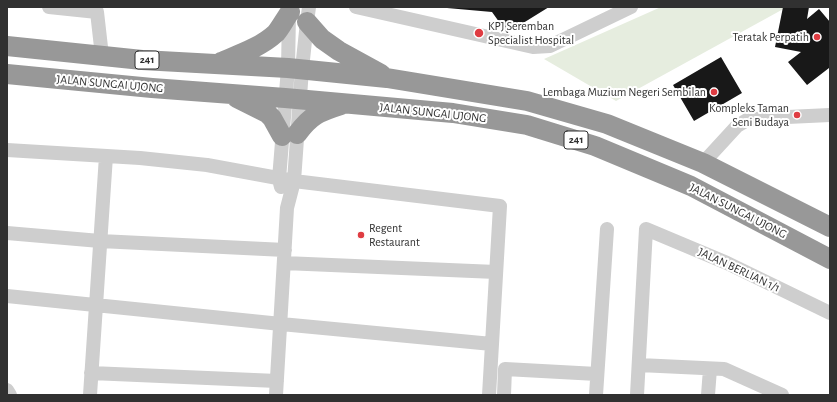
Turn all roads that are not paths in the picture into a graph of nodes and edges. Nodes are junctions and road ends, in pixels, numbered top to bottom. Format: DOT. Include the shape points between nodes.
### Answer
graph roads {
  1 [pos="49,7"];
  2 [pos="356,7"];
  3 [pos="290,9"];
  4 [pos="623,9"];
  5 [pos="96,10"];
  6 [pos="308,14"];
  7 [pos="7,46"];
  8 [pos="102,56"];
  9 [pos="217,63"];
  10 [pos="295,68"];
  11 [pos="7,74"];
  12 [pos="388,78"];
  13 [pos="229,94"];
  14 [pos="293,99"];
  15 [pos="346,104"];
  16 [pos="830,115"];
  17 [pos="290,135"];
  18 [pos="7,150"];
  19 [pos="106,156"];
  20 [pos="703,163"];
  21 [pos="279,179"];
  22 [pos="294,182"];
  23 [pos="287,208"];
  24 [pos="830,227"];
  25 [pos="607,229"];
  26 [pos="7,233"];
  27 [pos="100,241"];
  28 [pos="284,256"];
  29 [pos="830,259"];
  30 [pos="496,272"];
  31 [pos="7,296"];
  32 [pos="96,304"];
  33 [pos="830,313"];
  34 [pos="280,324"];
  35 [pos="492,344"];
  36 [pos="639,365"];
  37 [pos="710,369"];
  38 [pos="91,373"];
  39 [pos="597,374"];
  40 [pos="277,381"];
  41 [pos="7,390"];
  42 [pos="10,395"];
  43 [pos="90,395"];
  44 [pos="276,395"];
  45 [pos="489,395"];
  46 [pos="504,395"];
  47 [pos="596,395"];
  48 [pos="637,395"];
  49 [pos="708,395"];
  50 [pos="782,395"];
  1 -- 5 [label="street"];
  2 -- 4 [label="street" via="533,47 550,46"];
  3 -- 9 [label="highway" via="277,32 262,43"];
  3 -- 10 [label="street"];
  5 -- 8 [label="street"];
  6 -- 10 [label="street"];
  6 -- 12 [label="highway" via="322,39"];
  7 -- 8 [label="highway, JALAN SUNGAI UJONG / 241"];
  8 -- 9 [label="highway, JALAN SUNGAI UJONG / 241"];
  9 -- 10 [label="highway, JALAN SUNGAI UJONG / 241"];
  10 -- 12 [label="highway, JALAN SUNGAI UJONG / 241"];
  10 -- 14 [label="street"];
  11 -- 13 [label="highway, JALAN SUNGAI UJONG / 241"];
  12 -- 20 [label="highway, JALAN SUNGAI UJONG / 241" via="527,101 607,124"];
  13 -- 14 [label="highway, JALAN SUNGAI UJONG / 241"];
  13 -- 17 [label="highway" via="267,113"];
  14 -- 15 [label="highway, JALAN SUNGAI UJONG / 241"];
  14 -- 17 [label="street"];
  15 -- 17 [label="highway" via="310,118"];
  15 -- 29 [label="highway, JALAN SUNGAI UJONG / 241" via="453,113 526,125 595,146 691,186"];
  16 -- 20 [label="street" via="747,120 737,126"];
  17 -- 21 [label="street"];
  17 -- 22 [label="street"];
  18 -- 19 [label="street"];
  19 -- 21 [label="street" via="207,165"];
  19 -- 27 [label="street"];
  20 -- 24 [label="highway, JALAN SUNGAI UJONG / 241"];
  21 -- 22 [label="street"];
  21 -- 23 [label="street"];
  22 -- 23 [label="street"];
  22 -- 30 [label="street" via="500,206"];
  23 -- 28 [label="street"];
  25 -- 39 [label="street"];
  26 -- 27 [label="street"];
  27 -- 28 [label="street"];
  27 -- 32 [label="street"];
  28 -- 30 [label="street"];
  28 -- 34 [label="street"];
  30 -- 35 [label="street"];
  31 -- 32 [label="street"];
  32 -- 34 [label="street"];
  32 -- 38 [label="street"];
  33 -- 36 [label="street, JALAN BERLIAN 1/1" via="726,263 646,230"];
  34 -- 35 [label="street"];
  34 -- 40 [label="street"];
  35 -- 45 [label="street"];
  36 -- 37 [label="street"];
  36 -- 48 [label="street"];
  37 -- 49 [label="street"];
  37 -- 50 [label="street" via="724,369"];
  38 -- 40 [label="street"];
  38 -- 43 [label="street"];
  39 -- 46 [label="street" via="505,368"];
  39 -- 47 [label="street"];
  40 -- 44 [label="street"];
  41 -- 42 [label="street"];
}
